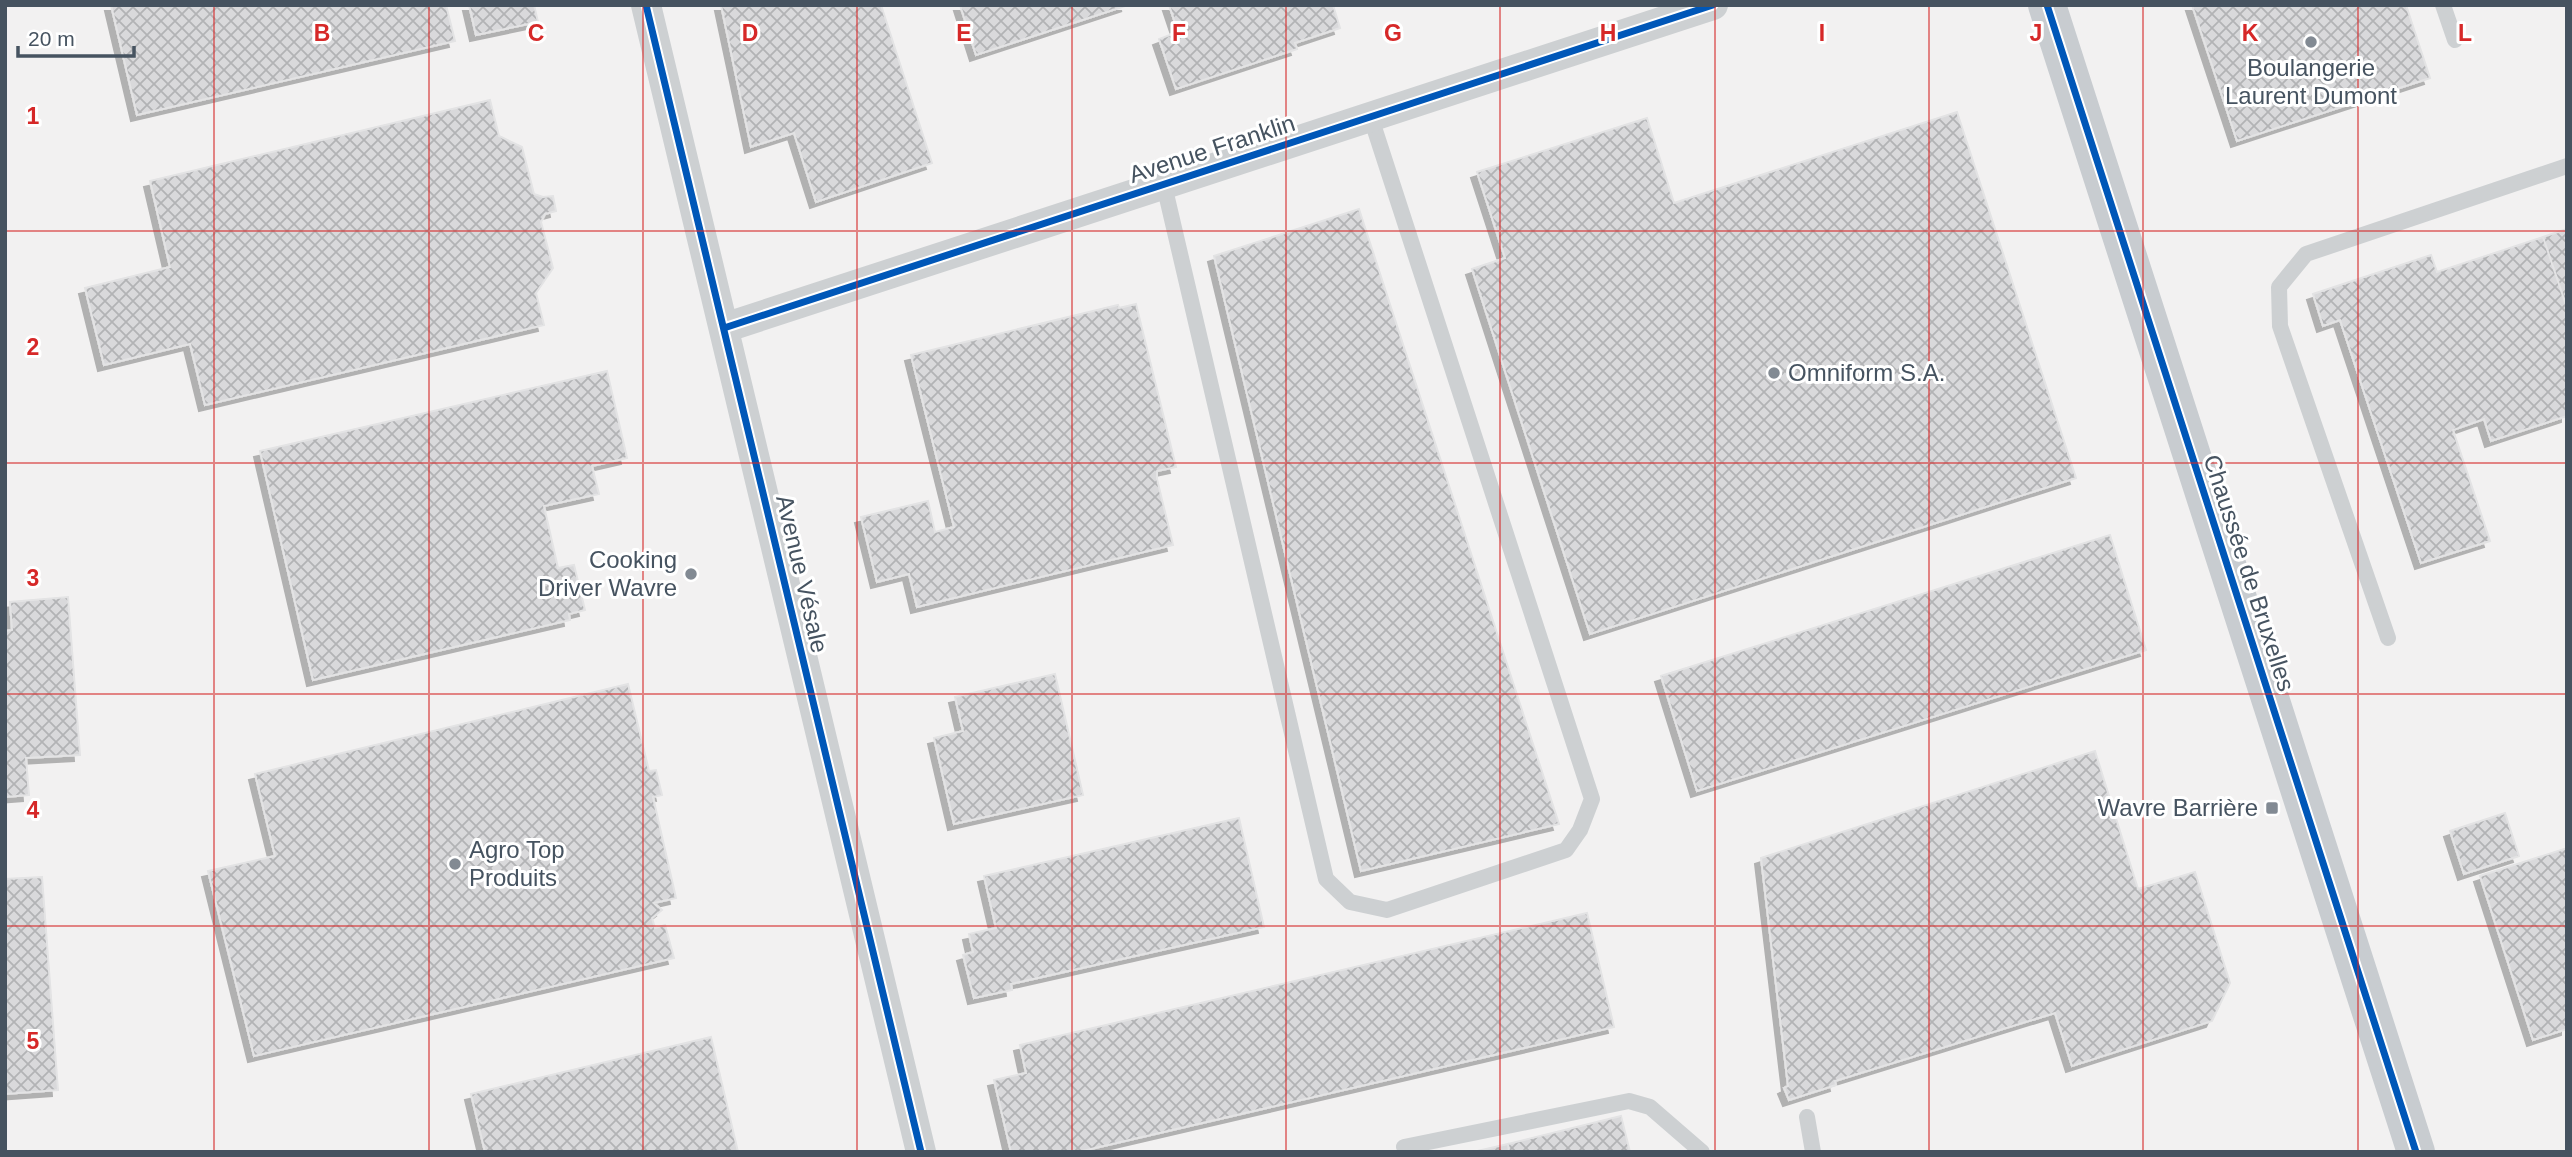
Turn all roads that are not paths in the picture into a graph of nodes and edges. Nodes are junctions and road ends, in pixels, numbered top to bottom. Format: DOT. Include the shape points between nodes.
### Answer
graph roads {
  1 [pos="646,5"];
  2 [pos="1713,5"];
  3 [pos="2047,5"];
  4 [pos="2443,5"];
  5 [pos="2455,40"];
  6 [pos="1371,118"];
  7 [pos="2567,166"];
  8 [pos="1164,185"];
  9 [pos="724,328"];
  10 [pos="2388,638"];
  11 [pos="1807,1117"];
  12 [pos="1404,1147"];
  13 [pos="921,1152"];
  14 [pos="1702,1152"];
  15 [pos="1813,1152"];
  16 [pos="2416,1152"];
  1 -- 9 [label="street, Avenue Vésale"];
  2 -- 6 [label="street, Avenue Franklin"];
  3 -- 16 [label="main road, Chaussée de Bruxelles"];
  4 -- 5 [label="lane"];
  6 -- 8 [label="street, Avenue Franklin"];
  6 -- 8 [label="lane" via="1592,799 1566,850 1387,910 1350,902 1326,879"];
  7 -- 10 [label="lane" via="2306,254 2279,287 2280,326"];
  8 -- 9 [label="street, Avenue Franklin"];
  9 -- 13 [label="street, Avenue Vésale"];
  11 -- 15 [label="lane"];
  12 -- 14 [label="lane" via="1629,1101 1650,1107"];
}
